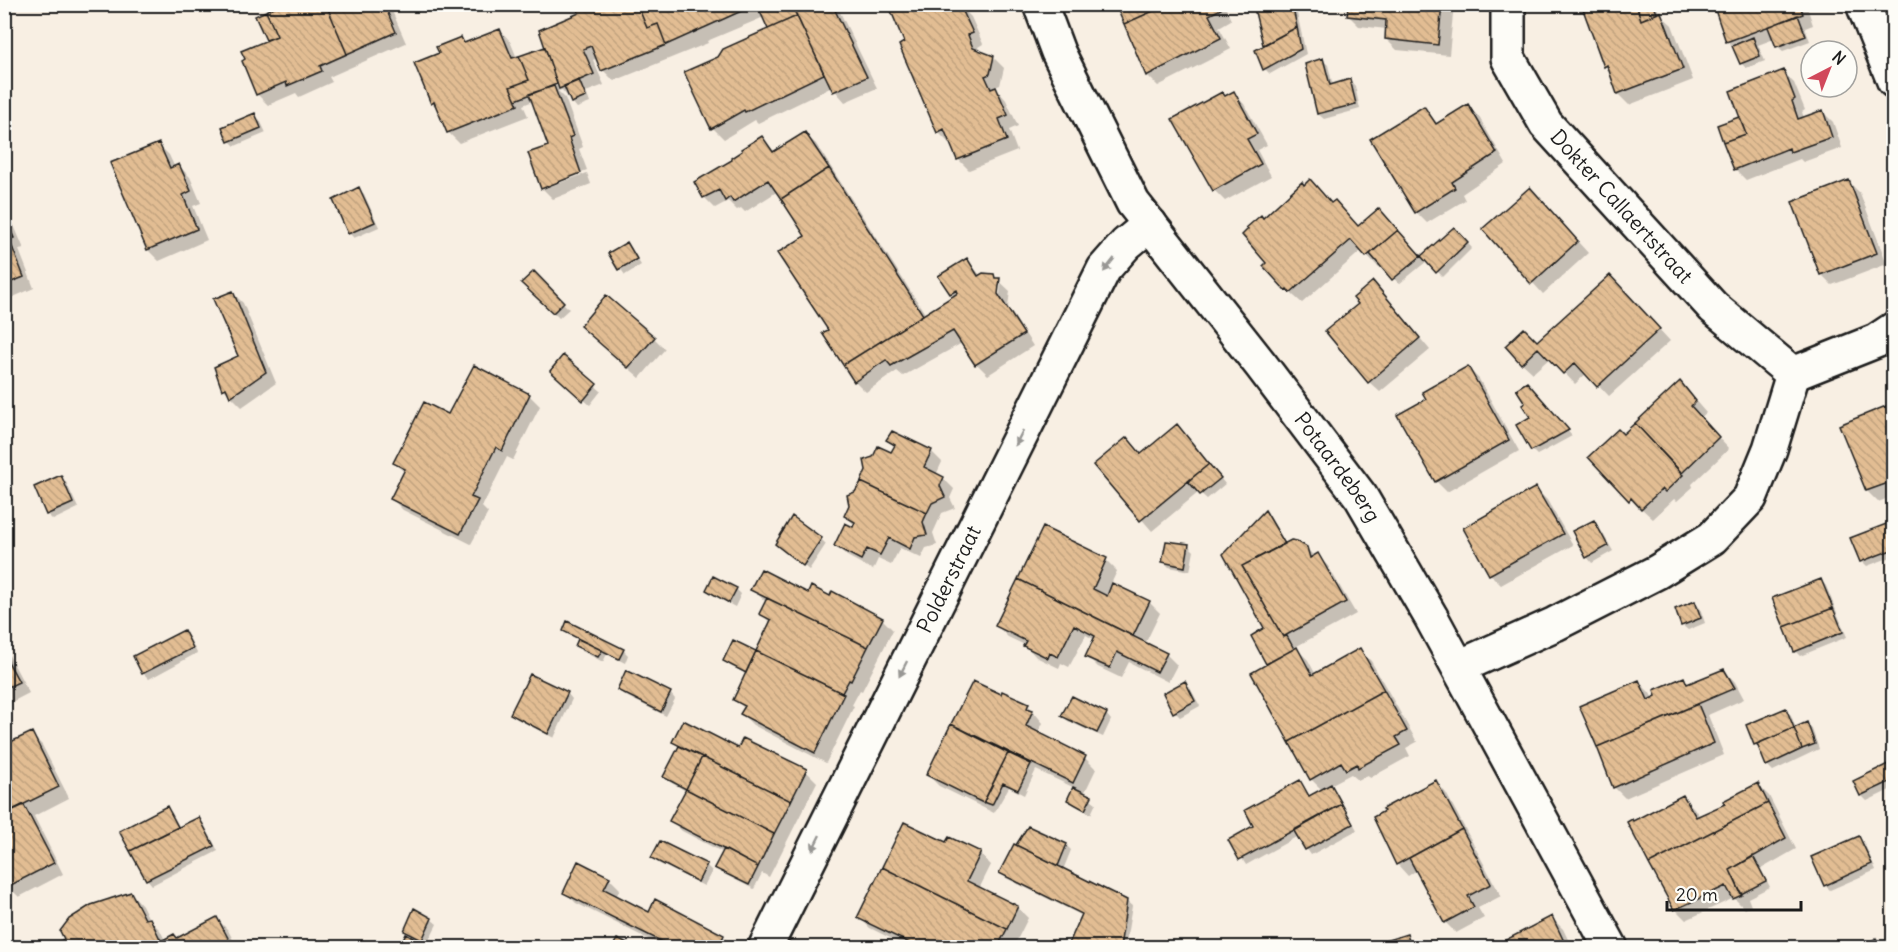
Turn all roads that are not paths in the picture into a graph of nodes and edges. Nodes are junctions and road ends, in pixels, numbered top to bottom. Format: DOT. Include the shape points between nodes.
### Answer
graph roads {
  1 [pos="1040,4"];
  2 [pos="1508,4"];
  3 [pos="1863,4"];
  4 [pos="1893,81"];
  5 [pos="1150,224"];
  6 [pos="1893,329"];
  7 [pos="1793,374"];
  8 [pos="1459,667"];
  9 [pos="765,948"];
  10 [pos="1611,948"];
  1 -- 5 [label="street, Potaardeberg" via="1058,52 1133,203"];
  2 -- 7 [label="street, Dokter Callaertstraat" via="1508,58 1546,124 1713,307"];
  3 -- 4 [label="street"];
  5 -- 8 [label="street, Potaardeberg" via="1361,497"];
  5 -- 9 [label="street, Polderstraat, one-way" via="1104,269"];
  6 -- 7 [label="street" via="1876,341"];
  7 -- 8 [label="street" via="1750,498 1712,538 1576,614"];
  8 -- 10 [label="street, Potaardeberg"];
}
